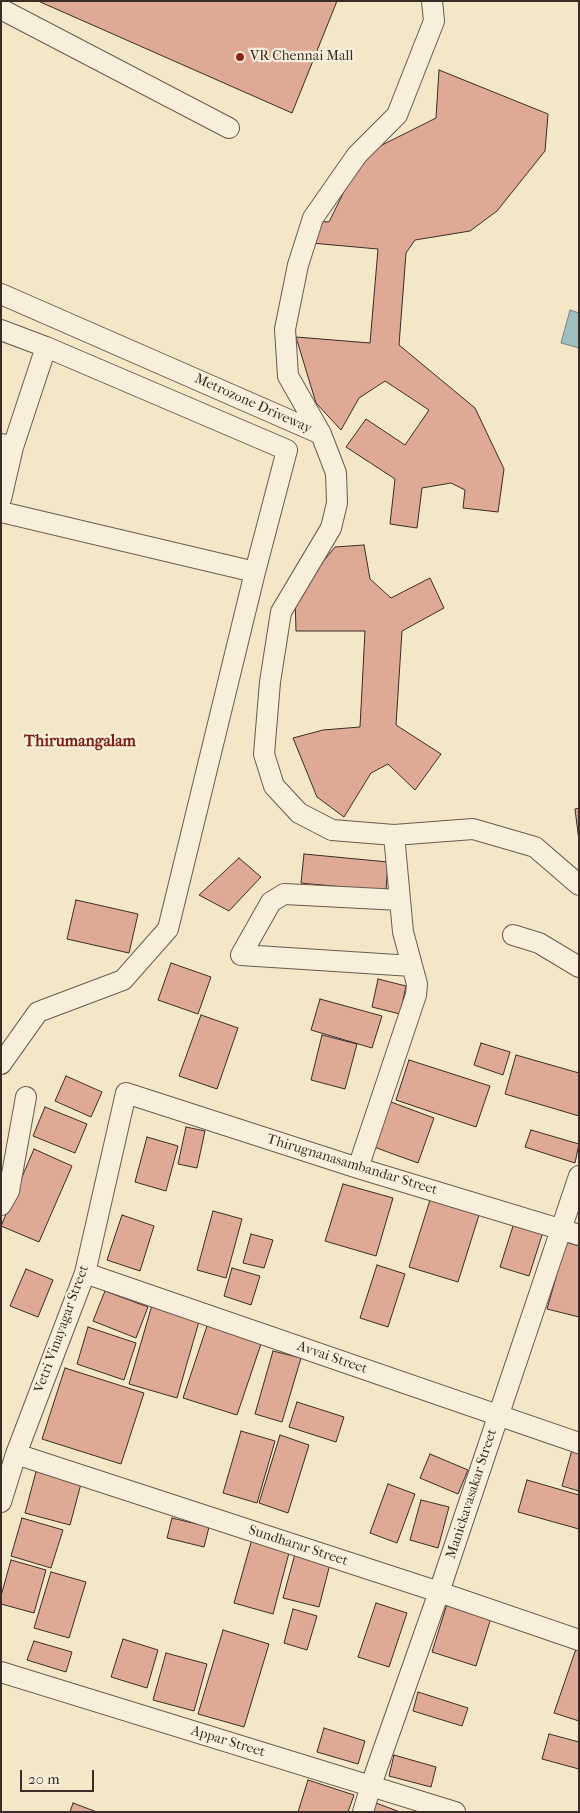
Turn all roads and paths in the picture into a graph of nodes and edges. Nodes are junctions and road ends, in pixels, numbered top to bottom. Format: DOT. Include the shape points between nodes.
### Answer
graph roads {
  1 [pos="432,1"];
  2 [pos="1,9"];
  3 [pos="229,128"];
  4 [pos="1,294"];
  5 [pos="1,330"];
  6 [pos="46,347"];
  7 [pos="321,434"];
  8 [pos="7,446"];
  9 [pos="1,499"];
  10 [pos="1,512"];
  11 [pos="255,572"];
  12 [pos="394,835"];
  13 [pos="579,885"];
  14 [pos="400,900"];
  15 [pos="513,935"];
  16 [pos="412,966"];
  17 [pos="579,967"];
  18 [pos="1,1064"];
  19 [pos="126,1093"];
  20 [pos="26,1097"];
  21 [pos="358,1168"];
  22 [pos="579,1176"];
  23 [pos="1,1205"];
  24 [pos="570,1232"];
  25 [pos="85,1272"];
  26 [pos="498,1416"];
  27 [pos="579,1443"];
  28 [pos="16,1454"];
  29 [pos="1,1502"];
  30 [pos="439,1592"];
  31 [pos="579,1640"];
  32 [pos="1,1672"];
  33 [pos="371,1785"];
  34 [pos="363,1812"];
  35 [pos="455,1812"];
  1 -- 7 [label="street" via="434,21 398,116 357,155 313,218 298,265 285,329 288,376"];
  2 -- 3 [label="street"];
  4 -- 7 [label="street, Metrozone Driveway"];
  5 -- 6 [label="street"];
  6 -- 8 [label="street"];
  6 -- 11 [label="street" via="288,450"];
  7 -- 12 [label="street, Metrozone Driveway" via="336,473 337,503 331,528 281,612 270,682 264,754 274,786 299,813 332,830"];
  8 -- 9 [label="street"];
  10 -- 11 [label="street"];
  11 -- 18 [label="street" via="168,929 123,980 38,1012"];
  12 -- 13 [label="street, Metrozone Driveway" via="473,829 535,847"];
  12 -- 14 [label="street"];
  14 -- 16 [label="street" via="403,932"];
  14 -- 16 [label="street" via="284,894 271,902 241,955"];
  15 -- 17 [label="street" via="539,943"];
  16 -- 21 [label="street" via="416,995"];
  19 -- 21 [label="street, Thirugnanasambandar Street"];
  19 -- 25 [label="street, Vetri Vinayagar Street"];
  20 -- 23 [label="street" via="9,1191"];
  21 -- 24 [label="street, Thirugnanasambandar Street"];
  22 -- 24 [label="street, Manickavasakar Street"];
  24 -- 26 [label="street, Manickavasakar Street"];
  25 -- 26 [label="street, Avvai Street"];
  25 -- 28 [label="street, Vetri Vinayagar Street"];
  26 -- 27 [label="street, Avvai Street"];
  26 -- 30 [label="street, Manickavasakar Street"];
  28 -- 29 [label="street, Vetri Vinayagar Street"];
  28 -- 30 [label="street, Sundharar Street"];
  30 -- 31 [label="street, Sundharar Street"];
  30 -- 33 [label="street, Manickavasakar Street"];
  32 -- 33 [label="street, Appar Street"];
  33 -- 34 [label="street, Manickavasakar Street"];
  33 -- 35 [label="street, Appar Street"];
}
